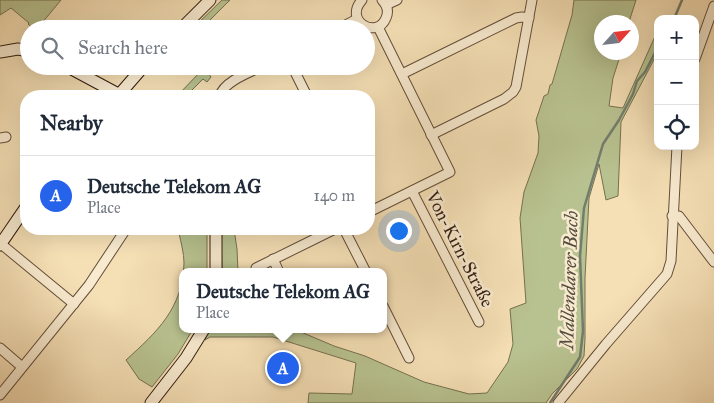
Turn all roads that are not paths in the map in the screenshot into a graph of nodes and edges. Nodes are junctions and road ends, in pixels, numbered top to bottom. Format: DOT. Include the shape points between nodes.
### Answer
graph roads {
  1 [pos="210,0"];
  2 [pos="362,0"];
  3 [pos="397,0"];
  4 [pos="532,0"];
  5 [pos="384,3"];
  6 [pos="714,6"];
  7 [pos="529,18"];
  8 [pos="357,19"];
  9 [pos="190,20"];
  10 [pos="378,27"];
  11 [pos="375,28"];
  12 [pos="699,48"];
  13 [pos="20,49"];
  14 [pos="0,52"];
  15 [pos="402,74"];
  16 [pos="82,75"];
  17 [pos="137,75"];
  18 [pos="245,75"];
  19 [pos="296,75"];
  20 [pos="109,90"];
  21 [pos="125,90"];
  22 [pos="222,90"];
  23 [pos="304,90"];
  24 [pos="432,135"];
  25 [pos="677,150"];
  26 [pos="412,191"];
  27 [pos="375,209"];
  28 [pos="20,216"];
  29 [pos="672,216"];
  30 [pos="122,235"];
  31 [pos="216,235"];
  32 [pos="323,235"];
  33 [pos="347,235"];
  34 [pos="0,244"];
  35 [pos="273,260"];
  36 [pos="714,262"];
  37 [pos="216,268"];
  38 [pos="256,268"];
  39 [pos="277,268"];
  40 [pos="364,268"];
  41 [pos="74,304"];
  42 [pos="387,314"];
  43 [pos="479,322"];
  44 [pos="202,333"];
  45 [pos="0,348"];
  46 [pos="409,358"];
  47 [pos="22,367"];
  48 [pos="0,395"];
  49 [pos="151,403"];
  50 [pos="558,403"];
  1 -- 9 [label="street"];
  2 -- 8 [label="street" via="356,9"];
  3 -- 5 [label="street"];
  4 -- 7 [label="street"];
  5 -- 10 [label="street" via="386,20"];
  6 -- 12 [label="street"];
  7 -- 15 [label="street" via="516,18"];
  7 -- 24 [label="street" via="513,92"];
  10 -- 11 [label="street"];
  10 -- 15 [label="street"];
  13 -- 14 [label="street"];
  15 -- 24 [label="street"];
  16 -- 20 [label="street"];
  17 -- 21 [label="street"];
  18 -- 22 [label="street"];
  19 -- 23 [label="street"];
  24 -- 26 [label="street" via="450,172"];
  25 -- 29 [label="street"];
  26 -- 27 [label="street"];
  26 -- 43 [label="street, Von-Kirn-Straße"];
  28 -- 34 [label="street"];
  29 -- 36 [label="street" via="679,216"];
  29 -- 50 [label="street" via="671,261 666,274"];
  30 -- 41 [label="street"];
  31 -- 37 [label="street"];
  32 -- 35 [label="street"];
  33 -- 40 [label="street"];
  34 -- 41 [label="street"];
  35 -- 38 [label="street"];
  35 -- 39 [label="street"];
  41 -- 47 [label="street"];
  42 -- 46 [label="street"];
  44 -- 49 [label="street"];
  45 -- 47 [label="street"];
  47 -- 48 [label="street"];
}
